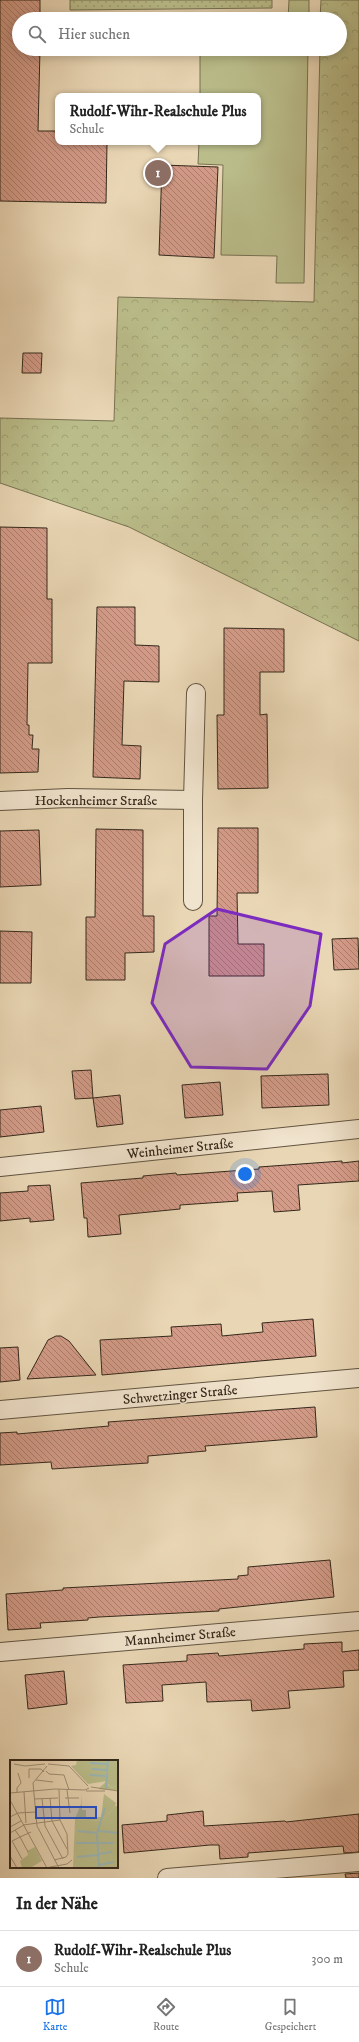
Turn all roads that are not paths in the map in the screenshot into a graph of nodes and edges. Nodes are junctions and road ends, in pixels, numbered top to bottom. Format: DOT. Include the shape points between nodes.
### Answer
graph roads {
  1 [pos="196,693"];
  2 [pos="193,800"];
  3 [pos="0,801"];
  4 [pos="193,901"];
  5 [pos="359,1129"];
  6 [pos="0,1167"];
  7 [pos="359,1378"];
  8 [pos="0,1410"];
  9 [pos="359,1621"];
  10 [pos="0,1652"];
  11 [pos="359,1862"];
  12 [pos="167,1878"];
  1 -- 2 [label="street"];
  2 -- 3 [label="street, Hockenheimer Straße" via="68,798"];
  2 -- 4 [label="street"];
  5 -- 6 [label="street, Weinheimer Straße"];
  7 -- 8 [label="street, Schwetzinger Straße"];
  9 -- 10 [label="street, Mannheimer Straße"];
  11 -- 12 [label="street"];
}
